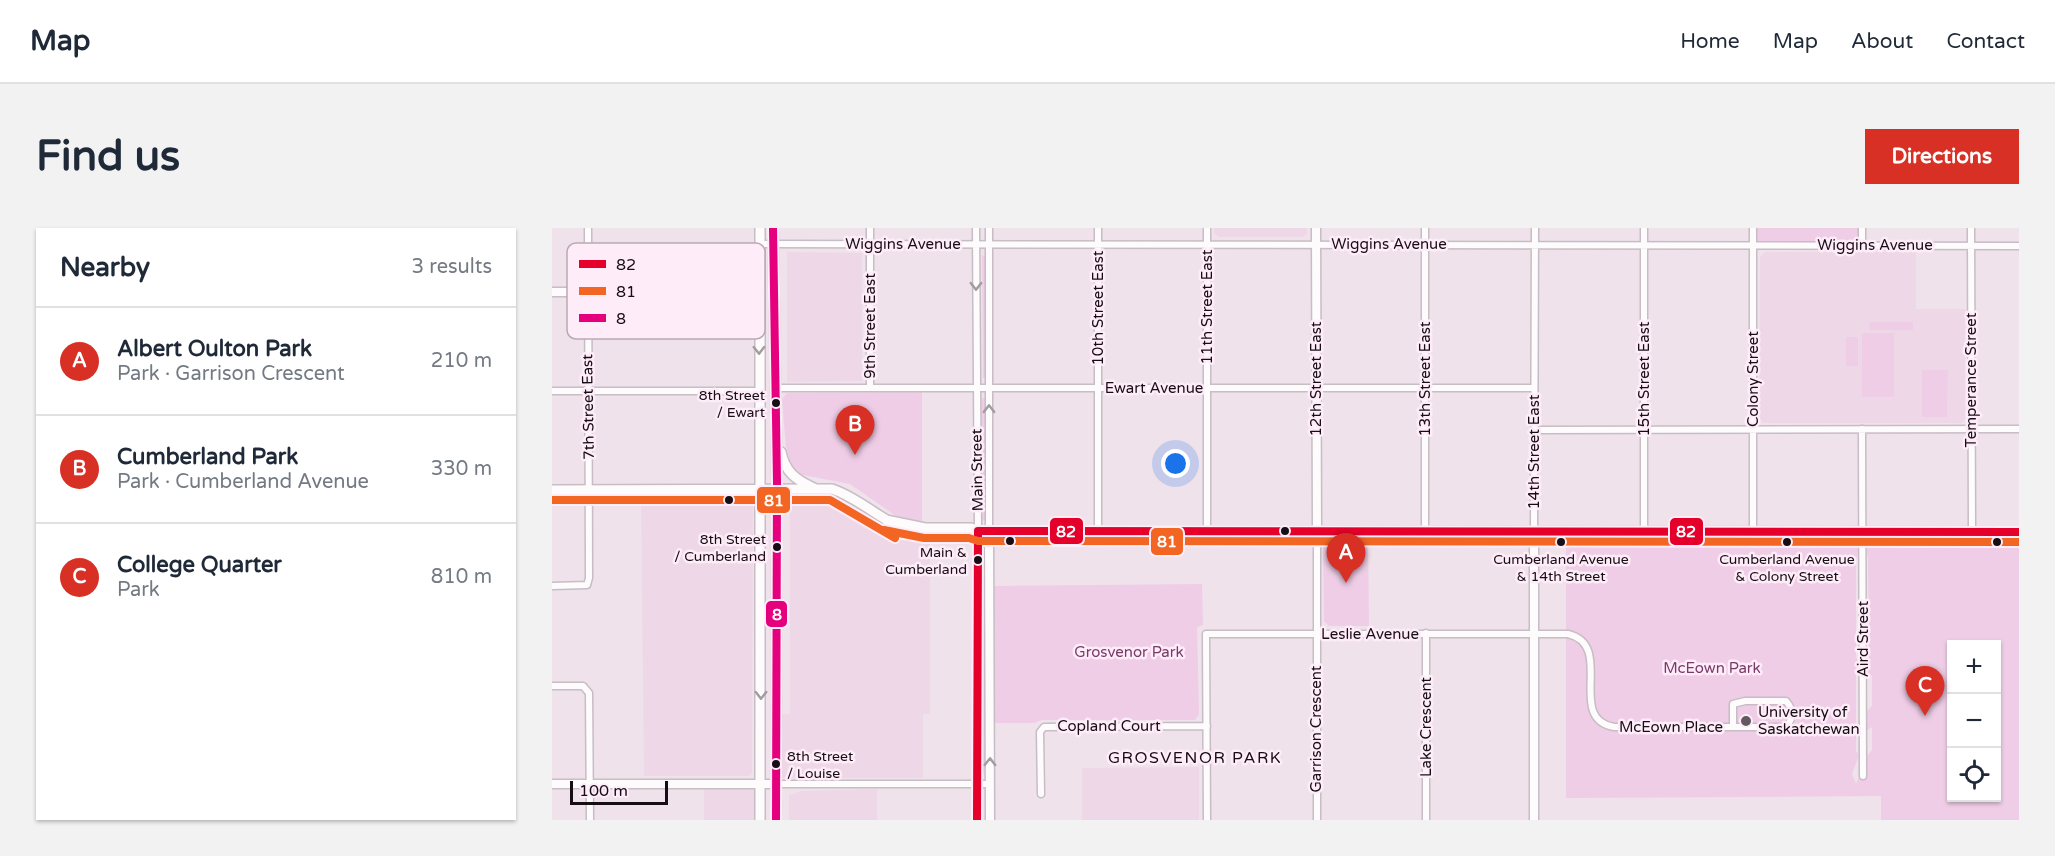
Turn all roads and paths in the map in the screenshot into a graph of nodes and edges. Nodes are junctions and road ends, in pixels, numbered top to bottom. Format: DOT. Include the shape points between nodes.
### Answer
graph roads {
  1 [pos="773,228"];
  2 [pos="870,228"];
  3 [pos="976,228"];
  4 [pos="989,228"];
  5 [pos="1098,228"];
  6 [pos="1207,228"];
  7 [pos="1316,228"];
  8 [pos="1425,228"];
  9 [pos="1535,228"];
  10 [pos="1644,228"];
  11 [pos="1753,228"];
  12 [pos="1862,228"];
  13 [pos="1971,228"];
  14 [pos="765,244"];
  15 [pos="773,244"];
  16 [pos="870,244"];
  17 [pos="976,244"];
  18 [pos="1207,244"];
  19 [pos="1316,244"];
  20 [pos="1644,244"];
  21 [pos="1753,244"];
  22 [pos="1862,244"];
  23 [pos="990,245"];
  24 [pos="1098,245"];
  25 [pos="1425,245"];
  26 [pos="1534,245"];
  27 [pos="1971,245"];
  28 [pos="2019,246"];
  29 [pos="588,339"];
  30 [pos="759,339"];
  31 [pos="774,388"];
  32 [pos="870,388"];
  33 [pos="976,388"];
  34 [pos="989,388"];
  35 [pos="1098,388"];
  36 [pos="1207,388"];
  37 [pos="1316,388"];
  38 [pos="1426,388"];
  39 [pos="1534,388"];
  40 [pos="552,391"];
  41 [pos="589,391"];
  42 [pos="760,391"];
  43 [pos="1862,429"];
  44 [pos="1971,429"];
  45 [pos="2019,429"];
  46 [pos="1535,430"];
  47 [pos="1644,430"];
  48 [pos="1753,430"];
  49 [pos="777,433"];
  50 [pos="760,489"];
  51 [pos="777,489"];
  52 [pos="816,489"];
  53 [pos="552,490"];
  54 [pos="589,490"];
  55 [pos="1534,530"];
  56 [pos="1644,530"];
  57 [pos="1863,530"];
  58 [pos="978,531"];
  59 [pos="989,531"];
  60 [pos="1098,531"];
  61 [pos="1208,531"];
  62 [pos="1317,531"];
  63 [pos="1425,531"];
  64 [pos="1753,531"];
  65 [pos="1972,532"];
  66 [pos="2019,532"];
  67 [pos="552,586"];
  68 [pos="1426,633"];
  69 [pos="1316,634"];
  70 [pos="1534,634"];
  71 [pos="761,666"];
  72 [pos="552,686"];
  73 [pos="776,725"];
  74 [pos="1207,726"];
  75 [pos="1733,727"];
  76 [pos="1863,776"];
  77 [pos="552,784"];
  78 [pos="590,784"];
  79 [pos="760,784"];
  80 [pos="776,784"];
  81 [pos="978,784"];
  82 [pos="990,784"];
  83 [pos="1041,794"];
  84 [pos="590,820"];
  85 [pos="760,820"];
  86 [pos="776,820"];
  87 [pos="977,820"];
  88 [pos="990,820"];
  89 [pos="1207,820"];
  90 [pos="1317,820"];
  91 [pos="1426,820"];
  92 [pos="1534,820"];
  1 -- 15 [label="main road"];
  2 -- 16 [label="street, 9th Street East"];
  3 -- 17 [label="street, Main Street"];
  4 -- 23 [label="street, Main Street"];
  5 -- 24 [label="street, 10th Street East"];
  6 -- 18 [label="street, 11th Street East"];
  7 -- 19 [label="street, 12th Street East"];
  8 -- 25 [label="street, 13th Street East"];
  9 -- 26 [label="street, 14th Street East"];
  10 -- 20 [label="street, 15th Street East"];
  11 -- 21 [label="street, Colony Street"];
  12 -- 22 [label="street"];
  13 -- 27 [label="street, Temperance Street"];
  14 -- 15 [label="street, Wiggins Avenue"];
  15 -- 16 [label="street, Wiggins Avenue"];
  15 -- 31 [label="main road"];
  16 -- 17 [label="street, Wiggins Avenue"];
  16 -- 32 [label="street, 9th Street East"];
  17 -- 23 [label="street, Wiggins Avenue"];
  17 -- 33 [label="street, Main Street, one-way"];
  18 -- 19 [label="street, Wiggins Avenue"];
  18 -- 24 [label="street, Wiggins Avenue"];
  18 -- 36 [label="street, 11th Street East"];
  19 -- 25 [label="street, Wiggins Avenue"];
  19 -- 37 [label="street, 12th Street East"];
  20 -- 21 [label="street, Wiggins Avenue"];
  20 -- 26 [label="street, Wiggins Avenue"];
  20 -- 47 [label="street, 15th Street East"];
  21 -- 22 [label="street, Wiggins Avenue"];
  21 -- 48 [label="street, Colony Street"];
  22 -- 27 [label="street, Wiggins Avenue"];
  23 -- 24 [label="street, Wiggins Avenue"];
  23 -- 34 [label="street, Main Street"];
  24 -- 35 [label="street, 10th Street East"];
  25 -- 26 [label="street, Wiggins Avenue"];
  25 -- 38 [label="street, 13th Street East"];
  26 -- 39 [label="street, 14th Street East"];
  27 -- 28 [label="street, Wiggins Avenue"];
  27 -- 44 [label="street, Temperance Street"];
  29 -- 41 [label="street, 7th Street East"];
  30 -- 42 [label="main road, one-way"];
  31 -- 32 [label="street, Ewart Avenue"];
  31 -- 49 [label="main road"];
  32 -- 33 [label="street, Ewart Avenue"];
  33 -- 34 [label="street, Ewart Avenue"];
  33 -- 58 [label="street, Main Street"];
  34 -- 35 [label="street, Ewart Avenue"];
  59 -- 34 [label="street, Main Street, one-way"];
  35 -- 36 [label="street, Ewart Avenue"];
  35 -- 60 [label="street, 10th Street East"];
  36 -- 37 [label="street, Ewart Avenue"];
  36 -- 61 [label="street, 11th Street East"];
  37 -- 38 [label="street, Ewart Avenue"];
  37 -- 62 [label="street, 12th Street East"];
  38 -- 39 [label="street, Ewart Avenue"];
  38 -- 63 [label="street, 13th Street East"];
  39 -- 46 [label="street, 14th Street East"];
  40 -- 41 [label="street"];
  41 -- 42 [label="street"];
  41 -- 54 [label="street, 7th Street East"];
  42 -- 50 [label="main road"];
  43 -- 44 [label="street"];
  43 -- 48 [label="street"];
  43 -- 57 [label="street, Aird Street"];
  44 -- 45 [label="street"];
  44 -- 65 [label="street, Temperance Street"];
  46 -- 47 [label="street"];
  46 -- 55 [label="street, 14th Street East"];
  47 -- 48 [label="street"];
  47 -- 56 [label="street, 15th Street East"];
  48 -- 64 [label="street, Colony Street"];
  49 -- 51 [label="main road"];
  49 -- 52 [label="main road" via="788,471"];
  50 -- 51 [label="main road"];
  50 -- 54 [label="main road"];
  50 -- 71 [label="main road"];
  51 -- 52 [label="main road"];
  51 -- 73 [label="main road"];
  52 -- 58 [label="main road" via="845,494 886,520 925,528"];
  53 -- 54 [label="main road"];
  54 -- 67 [label="street, 7th Street East" via="589,578 586,585"];
  55 -- 56 [label="main road"];
  55 -- 63 [label="main road"];
  55 -- 70 [label="street, 14th Street East"];
  56 -- 64 [label="main road"];
  57 -- 64 [label="main road"];
  57 -- 65 [label="main road"];
  57 -- 76 [label="street, Aird Street"];
  58 -- 59 [label="main road"];
  58 -- 81 [label="street, Main Street"];
  59 -- 60 [label="main road"];
  82 -- 59 [label="street, Main Street, one-way"];
  60 -- 61 [label="main road"];
  61 -- 62 [label="main road"];
  62 -- 63 [label="main road"];
  62 -- 69 [label="street, Garrison Crescent"];
  65 -- 66 [label="main road"];
  68 -- 69 [label="street, Leslie Avenue"];
  68 -- 70 [label="street, Leslie Avenue"];
  68 -- 91 [label="street, Lake Crescent"];
  69 -- 74 [label="street, Leslie Avenue" via="1206,634"];
  69 -- 90 [label="street, Garrison Crescent"];
  70 -- 75 [label="street, McEown Place" via="1572,635 1586,646 1591,660 1592,708 1606,725"];
  70 -- 92 [label="street, 14th Street East"];
  71 -- 73 [label="main road" via="770,681"];
  71 -- 79 [label="main road, one-way"];
  72 -- 78 [label="street" via="583,686 590,693"];
  73 -- 80 [label="main road"];
  74 -- 83 [label="street, Copland Court" via="1044,728 1040,732"];
  74 -- 89 [label="street"];
  75 -- 75 [label="street, McEown Place" via="1786,727 1792,711 1786,701 1733,704"];
  77 -- 78 [label="street"];
  78 -- 79 [label="street"];
  78 -- 84 [label="street"];
  79 -- 80 [label="street"];
  79 -- 85 [label="main road"];
  80 -- 81 [label="street"];
  80 -- 86 [label="main road"];
  81 -- 82 [label="street"];
  81 -- 87 [label="street, Main Street"];
  82 -- 88 [label="street, Main Street"];
}
